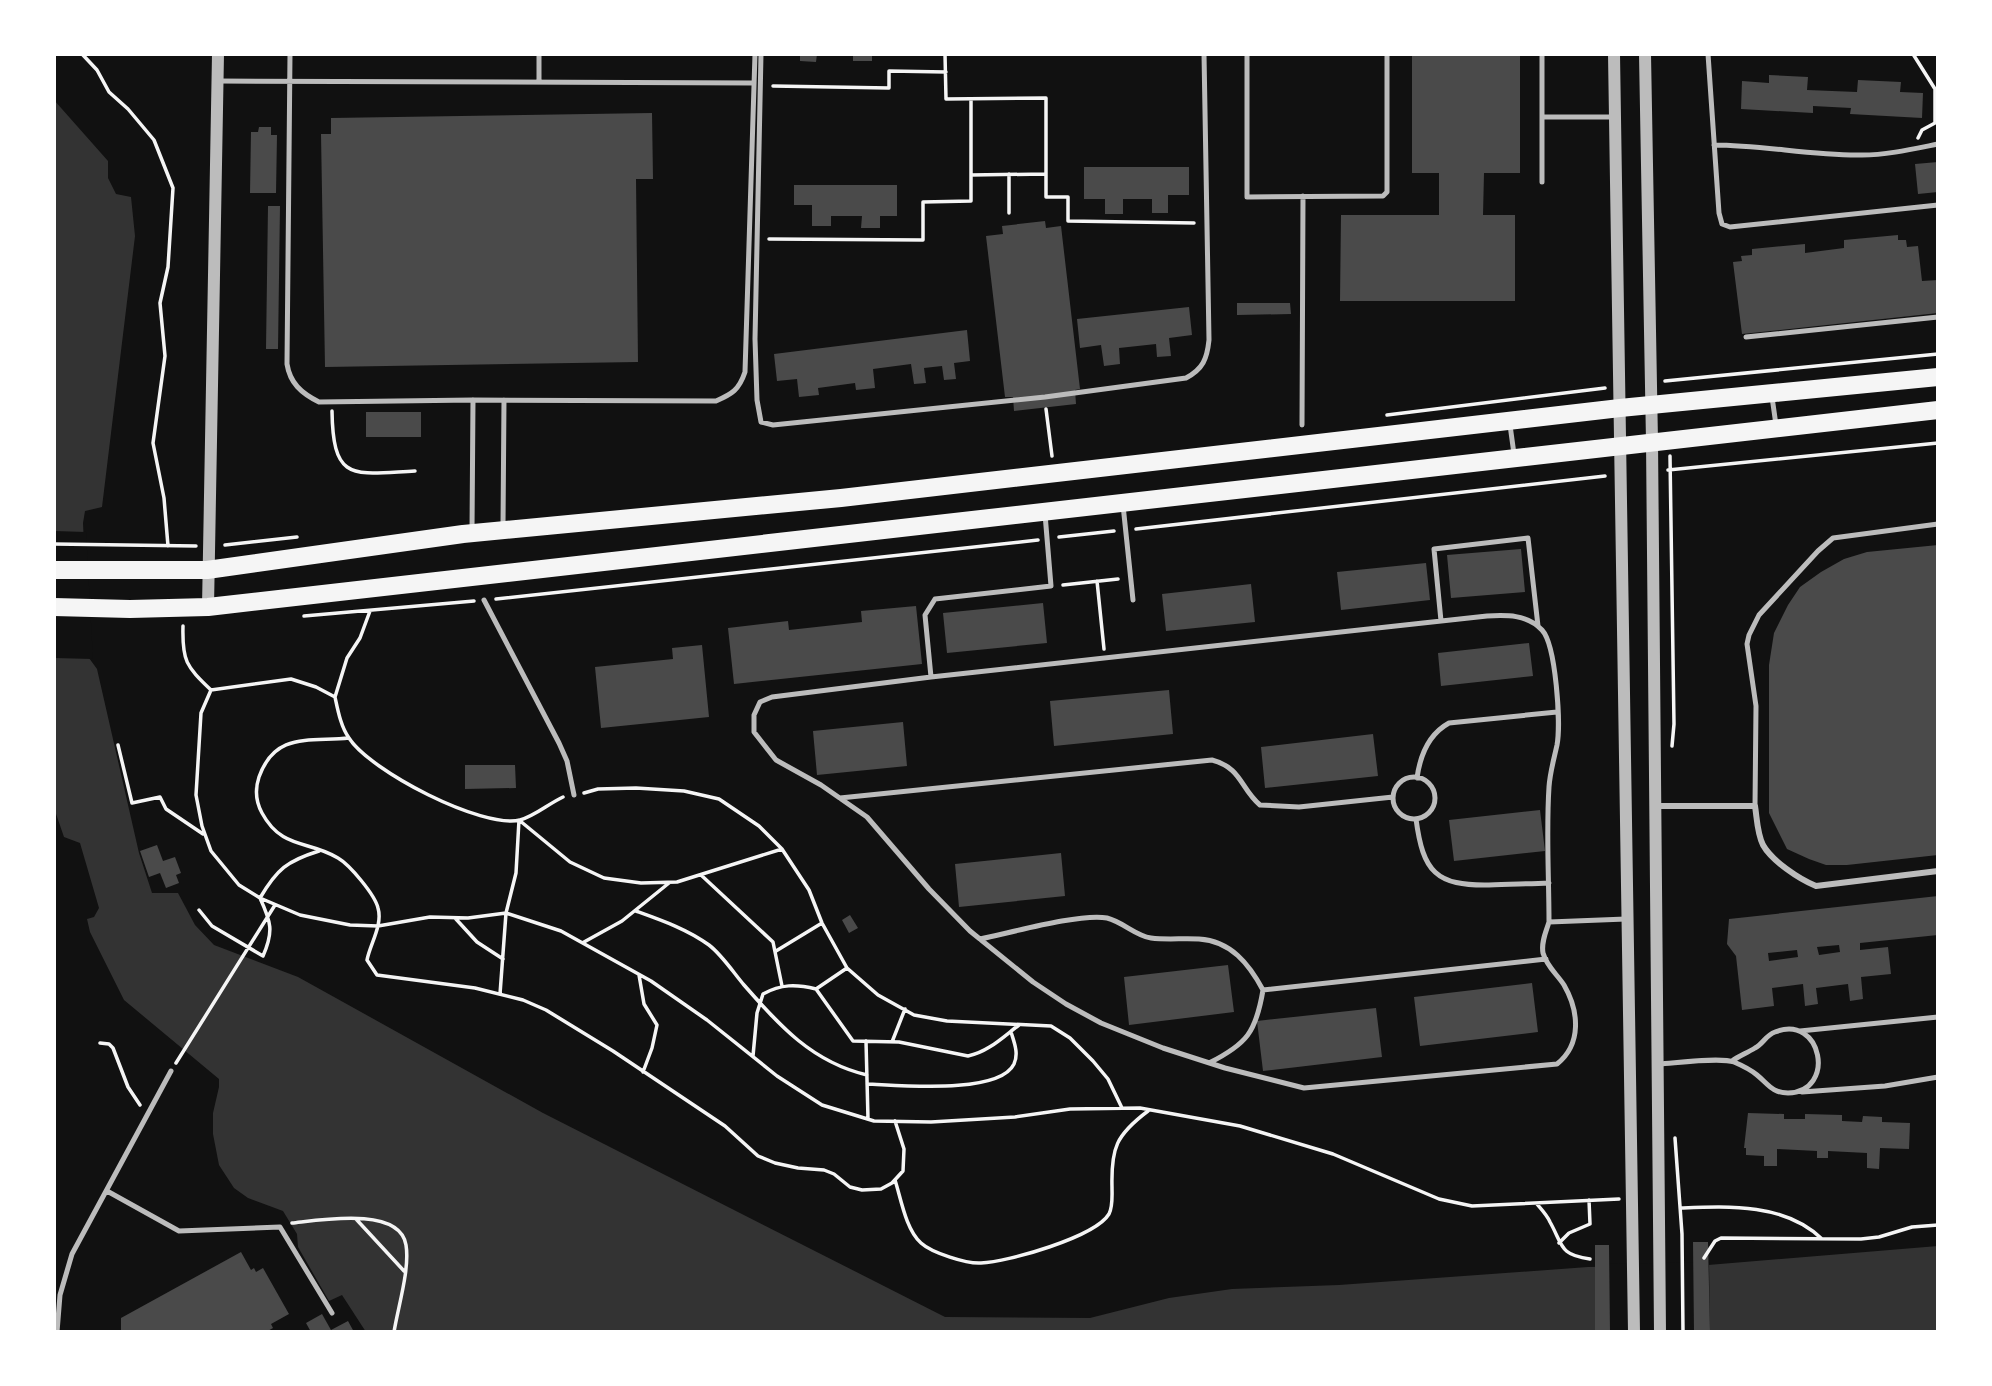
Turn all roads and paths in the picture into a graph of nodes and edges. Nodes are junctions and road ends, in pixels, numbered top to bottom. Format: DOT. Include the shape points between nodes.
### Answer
graph roads {
  1 [pos="82,54"];
  2 [pos="218,54"];
  3 [pos="290,54"];
  4 [pos="538,54"];
  5 [pos="755,54"];
  6 [pos="761,54"];
  7 [pos="946,54"];
  8 [pos="1204,54"];
  9 [pos="1247,54"];
  10 [pos="1387,54"];
  11 [pos="1542,54"];
  12 [pos="1614,54"];
  13 [pos="1645,54"];
  14 [pos="1708,54"];
  15 [pos="1913,54"];
  16 [pos="946,72"];
  17 [pos="217,81"];
  18 [pos="289,81"];
  19 [pos="538,82"];
  20 [pos="757,84"];
  21 [pos="971,99"];
  22 [pos="1542,117"];
  23 [pos="1615,117"];
  24 [pos="1938,144"];
  25 [pos="1714,145"];
  26 [pos="1913,149"];
  27 [pos="1009,174"];
  28 [pos="1046,174"];
  29 [pos="971,175"];
  30 [pos="1542,182"];
  31 [pos="1303,196"];
  32 [pos="1938,205"];
  33 [pos="1009,213"];
  34 [pos="1207,223"];
  35 [pos="757,238"];
  36 [pos="1938,317"];
  37 [pos="1746,337"];
  38 [pos="1938,354"];
  39 [pos="1938,377"];
  40 [pos="1650,382"];
  41 [pos="1619,386"];
  42 [pos="1772,394"];
  43 [pos="1045,397"];
  44 [pos="473,400"];
  45 [pos="504,400"];
  46 [pos="331,402"];
  47 [pos="1651,405"];
  48 [pos="1620,408"];
  49 [pos="1938,410"];
  50 [pos="1385,415"];
  51 [pos="1509,420"];
  52 [pos="1302,425"];
  53 [pos="1776,428"];
  54 [pos="1652,441"];
  55 [pos="1938,443"];
  56 [pos="1620,445"];
  57 [pos="1052,456"];
  58 [pos="1514,457"];
  59 [pos="415,471"];
  60 [pos="1652,471"];
  61 [pos="1621,475"];
  62 [pos="1123,502"];
  63 [pos="1045,511"];
  64 [pos="1938,524"];
  65 [pos="1125,530"];
  66 [pos="503,531"];
  67 [pos="472,534"];
  68 [pos="305,536"];
  69 [pos="1047,539"];
  70 [pos="54,544"];
  71 [pos="167,546"];
  72 [pos="208,546"];
  73 [pos="54,570"];
  74 [pos="207,570"];
  75 [pos="1130,578"];
  76 [pos="1097,581"];
  77 [pos="1051,586"];
  78 [pos="484,600"];
  79 [pos="1133,600"];
  80 [pos="54,607"];
  81 [pos="208,607"];
  82 [pos="184,608"];
  83 [pos="370,611"];
  84 [pos="1441,621"];
  85 [pos="1538,626"];
  86 [pos="1105,658"];
  87 [pos="931,677"];
  88 [pos="211,690"];
  89 [pos="335,697"];
  90 [pos="1557,712"];
  91 [pos="349,738"];
  92 [pos="118,745"];
  93 [pos="1417,778"];
  94 [pos="574,795"];
  95 [pos="1393,797"];
  96 [pos="841,798"];
  97 [pos="1655,806"];
  98 [pos="1755,806"];
  99 [pos="1416,819"];
  100 [pos="519,820"];
  101 [pos="205,836"];
  102 [pos="782,849"];
  103 [pos="319,851"];
  104 [pos="1938,871"];
  105 [pos="701,874"];
  106 [pos="671,882"];
  107 [pos="1549,883"];
  108 [pos="260,898"];
  109 [pos="275,905"];
  110 [pos="199,910"];
  111 [pos="636,911"];
  112 [pos="506,912"];
  113 [pos="268,916"];
  114 [pos="455,918"];
  115 [pos="1628,918"];
  116 [pos="1549,922"];
  117 [pos="822,923"];
  118 [pos="378,926"];
  119 [pos="980,939"];
  120 [pos="582,943"];
  121 [pos="776,951"];
  122 [pos="503,959"];
  123 [pos="1546,959"];
  124 [pos="847,968"];
  125 [pos="639,975"];
  126 [pos="782,986"];
  127 [pos="816,989"];
  128 [pos="1263,990"];
  129 [pos="500,994"];
  130 [pos="759,1002"];
  131 [pos="905,1009"];
  132 [pos="1938,1017"];
  133 [pos="1021,1024"];
  134 [pos="1800,1031"];
  135 [pos="1011,1032"];
  136 [pos="866,1041"];
  137 [pos="892,1042"];
  138 [pos="100,1043"];
  139 [pos="752,1057"];
  140 [pos="1732,1061"];
  141 [pos="1209,1063"];
  142 [pos="1658,1064"];
  143 [pos="172,1071"];
  144 [pos="643,1072"];
  145 [pos="867,1075"];
  146 [pos="1938,1077"];
  147 [pos="867,1084"];
  148 [pos="1796,1092"];
  149 [pos="1122,1108"];
  150 [pos="1149,1110"];
  151 [pos="148,1115"];
  152 [pos="868,1119"];
  153 [pos="895,1121"];
  154 [pos="895,1180"];
  155 [pos="107,1191"];
  156 [pos="1632,1199"];
  157 [pos="1589,1200"];
  158 [pos="1536,1203"];
  159 [pos="1681,1208"];
  160 [pos="356,1219"];
  161 [pos="286,1224"];
  162 [pos="1938,1225"];
  163 [pos="1682,1234"];
  164 [pos="1822,1239"];
  165 [pos="1559,1243"];
  166 [pos="1704,1258"];
  167 [pos="1590,1259"];
  168 [pos="404,1271"];
  169 [pos="332,1313"];
  170 [pos="57,1332"];
  171 [pos="394,1332"];
  172 [pos="1634,1332"];
  173 [pos="1660,1332"];
  174 [pos="1683,1332"];
  1 -- 71 [label="path" via="154,141 173,188 160,303 165,356 153,443"];
  2 -- 17 [label="street"];
  3 -- 18 [label="lane"];
  4 -- 19 [label="lane"];
  5 -- 20 [label="lane"];
  6 -- 20 [label="lane"];
  7 -- 16 [label="path"];
  8 -- 34 [label="lane"];
  9 -- 31 [label="lane" via="1247,197"];
  10 -- 31 [label="lane" via="1387,192 1383,196"];
  11 -- 22 [label="lane"];
  12 -- 23 [label="street"];
  13 -- 40 [label="street"];
  14 -- 25 [label="lane"];
  15 -- 26 [label="path" via="1935,89 1935,123 1922,130"];
  16 -- 20 [label="path" via="889,71 889,88"];
  16 -- 21 [label="path" via="946,99"];
  17 -- 18 [label="lane"];
  17 -- 72 [label="street"];
  18 -- 19 [label="lane"];
  18 -- 46 [label="lane" via="287,364 289,376 307,396"];
  19 -- 20 [label="lane"];
  20 -- 35 [label="lane"];
  20 -- 45 [label="lane" via="745,372 734,393 716,401"];
  21 -- 28 [label="path" via="1046,98"];
  21 -- 29 [label="path"];
  22 -- 23 [label="lane"];
  22 -- 30 [label="lane"];
  23 -- 41 [label="street"];
  24 -- 26 [label="lane"];
  25 -- 26 [label="lane" via="1844,155"];
  25 -- 32 [label="lane" via="1719,213 1722,224 1730,227"];
  27 -- 28 [label="path"];
  27 -- 29 [label="path"];
  27 -- 33 [label="path"];
  28 -- 34 [label="path" via="1046,197 1068,197 1068,221"];
  29 -- 35 [label="path" via="971,201 923,202 923,240"];
  31 -- 52 [label="lane"];
  34 -- 43 [label="lane" via="1209,340 1204,364 1196,373"];
  35 -- 43 [label="lane" via="755,339 761,422 773,425"];
  36 -- 37 [label="lane"];
  38 -- 40 [label="path"];
  39 -- 42 [label="main road"];
  40 -- 47 [label="street"];
  41 -- 48 [label="street"];
  41 -- 50 [label="path"];
  42 -- 47 [label="main road"];
  42 -- 53 [label="lane"];
  43 -- 57 [label="path"];
  44 -- 45 [label="lane"];
  44 -- 46 [label="lane"];
  44 -- 67 [label="lane"];
  45 -- 66 [label="lane"];
  46 -- 59 [label="path" via="332,442 345,466 364,474"];
  47 -- 48 [label="main road"];
  47 -- 54 [label="street"];
  48 -- 51 [label="main road"];
  48 -- 56 [label="street"];
  49 -- 53 [label="main road"];
  51 -- 58 [label="lane"];
  51 -- 66 [label="main road" via="841,498"];
  53 -- 54 [label="main road"];
  54 -- 56 [label="main road"];
  54 -- 60 [label="street"];
  55 -- 60 [label="path"];
  56 -- 58 [label="main road"];
  56 -- 61 [label="street"];
  58 -- 62 [label="main road"];
  60 -- 97 [label="street"];
  61 -- 65 [label="path"];
  61 -- 115 [label="street"];
  62 -- 63 [label="main road"];
  62 -- 65 [label="lane"];
  63 -- 69 [label="lane"];
  63 -- 81 [label="main road"];
  64 -- 98 [label="lane" via="1833,538 1759,615 1747,644 1756,706"];
  65 -- 69 [label="path"];
  65 -- 75 [label="lane"];
  66 -- 67 [label="main road"];
  67 -- 74 [label="main road"];
  68 -- 72 [label="path"];
  69 -- 77 [label="lane"];
  69 -- 78 [label="path"];
  70 -- 71 [label="path"];
  71 -- 72 [label="path"];
  72 -- 74 [label="street"];
  73 -- 74 [label="main road"];
  74 -- 81 [label="street"];
  75 -- 76 [label="path"];
  75 -- 79 [label="lane"];
  76 -- 77 [label="path"];
  76 -- 86 [label="path"];
  77 -- 87 [label="lane" via="935,600 925,615"];
  78 -- 94 [label="lane" via="559,743"];
  80 -- 82 [label="main road"];
  81 -- 82 [label="main road"];
  82 -- 88 [label="path" via="183,651 190,669"];
  83 -- 89 [label="path" via="347,658"];
  84 -- 85 [label="lane" via="1506,615"];
  84 -- 85 [label="lane" via="1434,549 1528,538"];
  84 -- 86 [label="lane"];
  85 -- 90 [label="lane" via="1550,642"];
  86 -- 87 [label="lane"];
  87 -- 96 [label="lane" via="760,702 754,732 763,746 776,760"];
  88 -- 89 [label="path" via="291,679"];
  88 -- 101 [label="path" via="201,713 197,753 196,795"];
  89 -- 91 [label="path"];
  90 -- 93 [label="lane" via="1448,723 1430,739"];
  90 -- 107 [label="lane" via="1549,788"];
  91 -- 100 [label="path" via="369,760 409,785 492,819"];
  91 -- 103 [label="path" via="283,745 265,760 257,784 257,805 270,827"];
  92 -- 101 [label="path" via="132,803 160,797 166,808"];
  93 -- 95 [label="lane" via="1398,785"];
  93 -- 99 [label="lane" via="1433,789 1435,802 1428,814"];
  94 -- 100 [label="path"];
  94 -- 102 [label="path" via="636,788 719,799 759,826"];
  95 -- 96 [label="lane" via="1299,807 1260,806 1238,774 1225,763 1212,760"];
  95 -- 99 [label="lane" via="1402,816"];
  96 -- 119 [label="lane" via="867,817"];
  97 -- 98 [label="street"];
  97 -- 142 [label="street"];
  98 -- 104 [label="street" via="1764,846 1816,886"];
  99 -- 107 [label="lane" via="1427,862 1439,876 1455,884"];
  100 -- 106 [label="path" via="570,862 604,878"];
  100 -- 112 [label="path" via="516,873"];
  101 -- 108 [label="path" via="228,873"];
  102 -- 105 [label="path"];
  102 -- 117 [label="path" via="809,890"];
  103 -- 108 [label="path" via="280,868"];
  103 -- 118 [label="path" via="338,858 357,876 378,908"];
  105 -- 106 [label="path"];
  105 -- 121 [label="path" via="773,942"];
  106 -- 111 [label="path"];
  107 -- 116 [label="lane"];
  108 -- 109 [label="path"];
  108 -- 113 [label="path"];
  109 -- 113 [label="path"];
  109 -- 118 [label="path" via="315,919"];
  110 -- 113 [label="path" via="212,926 263,956 270,940"];
  111 -- 120 [label="path"];
  111 -- 130 [label="path" via="711,946"];
  112 -- 114 [label="path"];
  112 -- 120 [label="path"];
  112 -- 122 [label="path"];
  113 -- 143 [label="path"];
  114 -- 118 [label="path" via="430,917"];
  114 -- 122 [label="path" via="477,942"];
  115 -- 116 [label="lane"];
  115 -- 156 [label="street"];
  116 -- 123 [label="lane" via="1543,941"];
  117 -- 121 [label="path"];
  117 -- 124 [label="path"];
  118 -- 129 [label="path" via="367,960 377,975"];
  119 -- 128 [label="lane" via="1088,917 1108,918 1144,937 1202,939 1225,946 1244,959"];
  119 -- 141 [label="lane" via="1055,996 1101,1023"];
  120 -- 125 [label="path"];
  121 -- 126 [label="path"];
  122 -- 129 [label="path"];
  123 -- 128 [label="lane"];
  123 -- 141 [label="lane" via="1572,1002 1576,1026 1572,1049 1557,1063 1304,1088"];
  124 -- 127 [label="path"];
  124 -- 131 [label="path" via="878,995"];
  125 -- 139 [label="path"];
  125 -- 144 [label="path" via="644,1004 657,1025"];
  126 -- 127 [label="path"];
  126 -- 130 [label="path"];
  127 -- 136 [label="path" via="847,1036"];
  128 -- 141 [label="lane" via="1252,1031 1242,1044"];
  129 -- 144 [label="path" via="546,1010"];
  130 -- 139 [label="path"];
  130 -- 145 [label="path" via="797,1041 843,1069"];
  131 -- 133 [label="path" via="947,1021"];
  131 -- 137 [label="path"];
  132 -- 134 [label="lane"];
  133 -- 135 [label="path"];
  133 -- 149 [label="path" via="1051,1026 1070,1038 1108,1079"];
  134 -- 140 [label="lane" via="1773,1032 1758,1047"];
  134 -- 148 [label="lane" via="1816,1047 1819,1067 1812,1081"];
  135 -- 137 [label="path" via="979,1054 968,1056"];
  135 -- 147 [label="path" via="1017,1054 1014,1066 996,1079 945,1087"];
  136 -- 137 [label="path"];
  136 -- 145 [label="path"];
  138 -- 151 [label="path" via="113,1048 128,1087"];
  139 -- 152 [label="path" via="822,1105"];
  140 -- 142 [label="lane"];
  140 -- 148 [label="lane" via="1758,1075 1771,1089"];
  142 -- 173 [label="street"];
  143 -- 151 [label="lane"];
  144 -- 154 [label="path" via="724,1126 758,1156 824,1170 862,1190 881,1189"];
  145 -- 147 [label="path"];
  146 -- 148 [label="lane"];
  147 -- 152 [label="path"];
  149 -- 150 [label="path"];
  149 -- 153 [label="path"];
  150 -- 154 [label="path" via="1133,1121 1112,1155 1108,1214 1074,1238 1007,1259 967,1262 927,1248 912,1231"];
  150 -- 158 [label="path" via="1240,1126 1333,1154 1439,1199 1472,1206"];
  151 -- 155 [label="lane"];
  152 -- 153 [label="path"];
  153 -- 154 [label="path" via="905,1159"];
  155 -- 169 [label="lane" via="179,1231 279,1227"];
  155 -- 170 [label="lane" via="65,1273"];
  156 -- 157 [label="path"];
  156 -- 172 [label="street"];
  157 -- 158 [label="path"];
  157 -- 165 [label="path" via="1590,1224"];
  158 -- 165 [label="path"];
  159 -- 164 [label="path" via="1722,1206 1776,1213 1812,1229"];
  160 -- 161 [label="path"];
  160 -- 168 [label="path"];
  160 -- 168 [label="path" via="387,1222 401,1232 406,1251"];
  162 -- 164 [label="path" via="1879,1237"];
  163 -- 174 [label="path"];
  164 -- 166 [label="path" via="1721,1238"];
  165 -- 167 [label="path" via="1568,1254"];
  168 -- 171 [label="path"];
}
